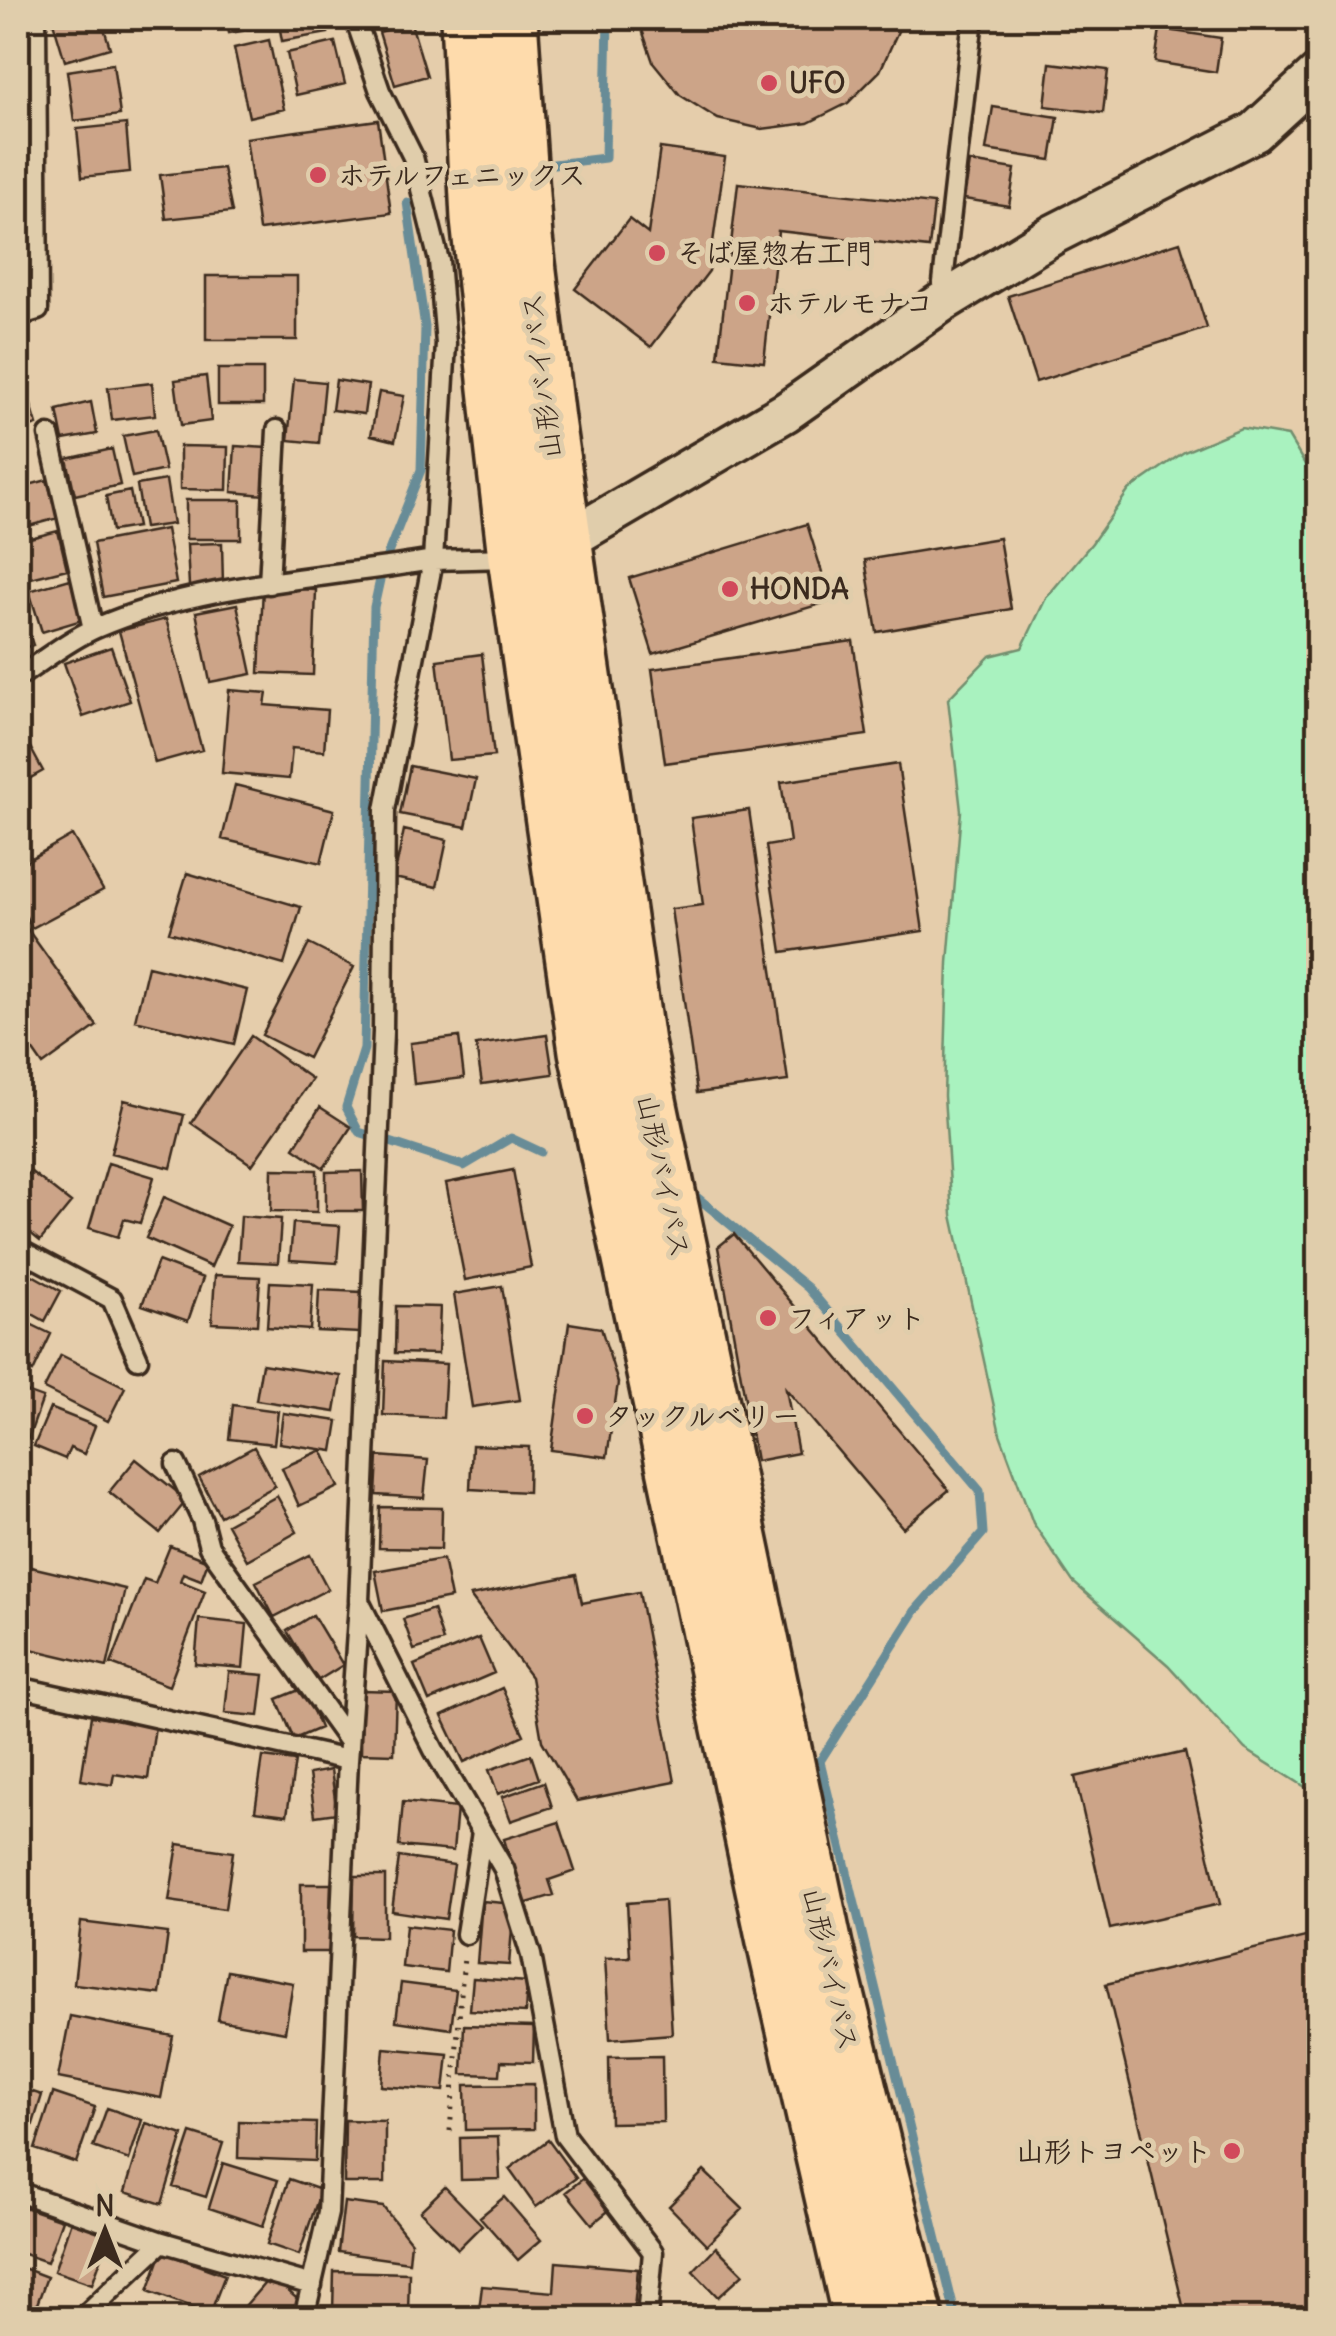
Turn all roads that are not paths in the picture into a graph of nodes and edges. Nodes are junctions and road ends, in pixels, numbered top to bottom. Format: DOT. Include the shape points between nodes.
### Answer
graph roads {
  1 [pos="36,18"];
  2 [pos="355,18"];
  3 [pos="469,18"];
  4 [pos="509,18"];
  5 [pos="973,18"];
  6 [pos="1318,74"];
  7 [pos="18,148"];
  8 [pos="38,148"];
  9 [pos="941,302"];
  10 [pos="18,316"];
  11 [pos="277,430"];
  12 [pos="50,435"];
  13 [pos="539,550"];
  14 [pos="433,560"];
  15 [pos="269,584"];
  16 [pos="93,630"];
  17 [pos="18,677"];
  18 [pos="18,1248"];
  19 [pos="138,1359"];
  20 [pos="176,1464"];
  21 [pos="359,1600"];
  22 [pos="18,1687"];
  23 [pos="349,1751"];
  24 [pos="482,1832"];
  25 [pos="466,1934"];
  26 [pos="18,2192"];
  27 [pos="162,2242"];
  28 [pos="312,2285"];
  29 [pos="82,2318"];
  30 [pos="304,2318"];
  31 [pos="647,2318"];
  32 [pos="861,2318"];
  33 [pos="915,2318"];
  1 -- 8 [label="lane"];
  2 -- 14 [label="lane" via="380,91 413,157 439,261 446,344"];
  3 -- 13 [label="highway, 山形バイパス" via="480,220"];
  4 -- 13 [label="highway, 山形バイパス"];
  5 -- 9 [label="lane"];
  6 -- 9 [label="street" via="1255,132 1054,234"];
  7 -- 8 [label="lane"];
  8 -- 10 [label="lane" via="38,310"];
  9 -- 13 [label="street" via="786,412"];
  11 -- 15 [label="lane"];
  12 -- 16 [label="lane"];
  13 -- 14 [label="lane"];
  13 -- 32 [label="highway, 山形バイパス" via="587,1052"];
  13 -- 33 [label="highway, 山形バイパス" via="824,1946"];
  14 -- 15 [label="lane"];
  14 -- 21 [label="lane" via="385,810"];
  15 -- 16 [label="lane" via="211,593"];
  16 -- 17 [label="lane"];
  18 -- 19 [label="lane" via="112,1299"];
  20 -- 23 [label="lane" via="210,1546"];
  21 -- 23 [label="lane"];
  21 -- 24 [label="lane"];
  22 -- 23 [label="lane"];
  23 -- 28 [label="lane" via="328,2213"];
  24 -- 25 [label="lane"];
  24 -- 31 [label="lane" via="504,1870 532,1955 565,2136 653,2252"];
  26 -- 27 [label="lane"];
  27 -- 28 [label="lane"];
  27 -- 29 [label="lane"];
  28 -- 30 [label="lane"];
}
